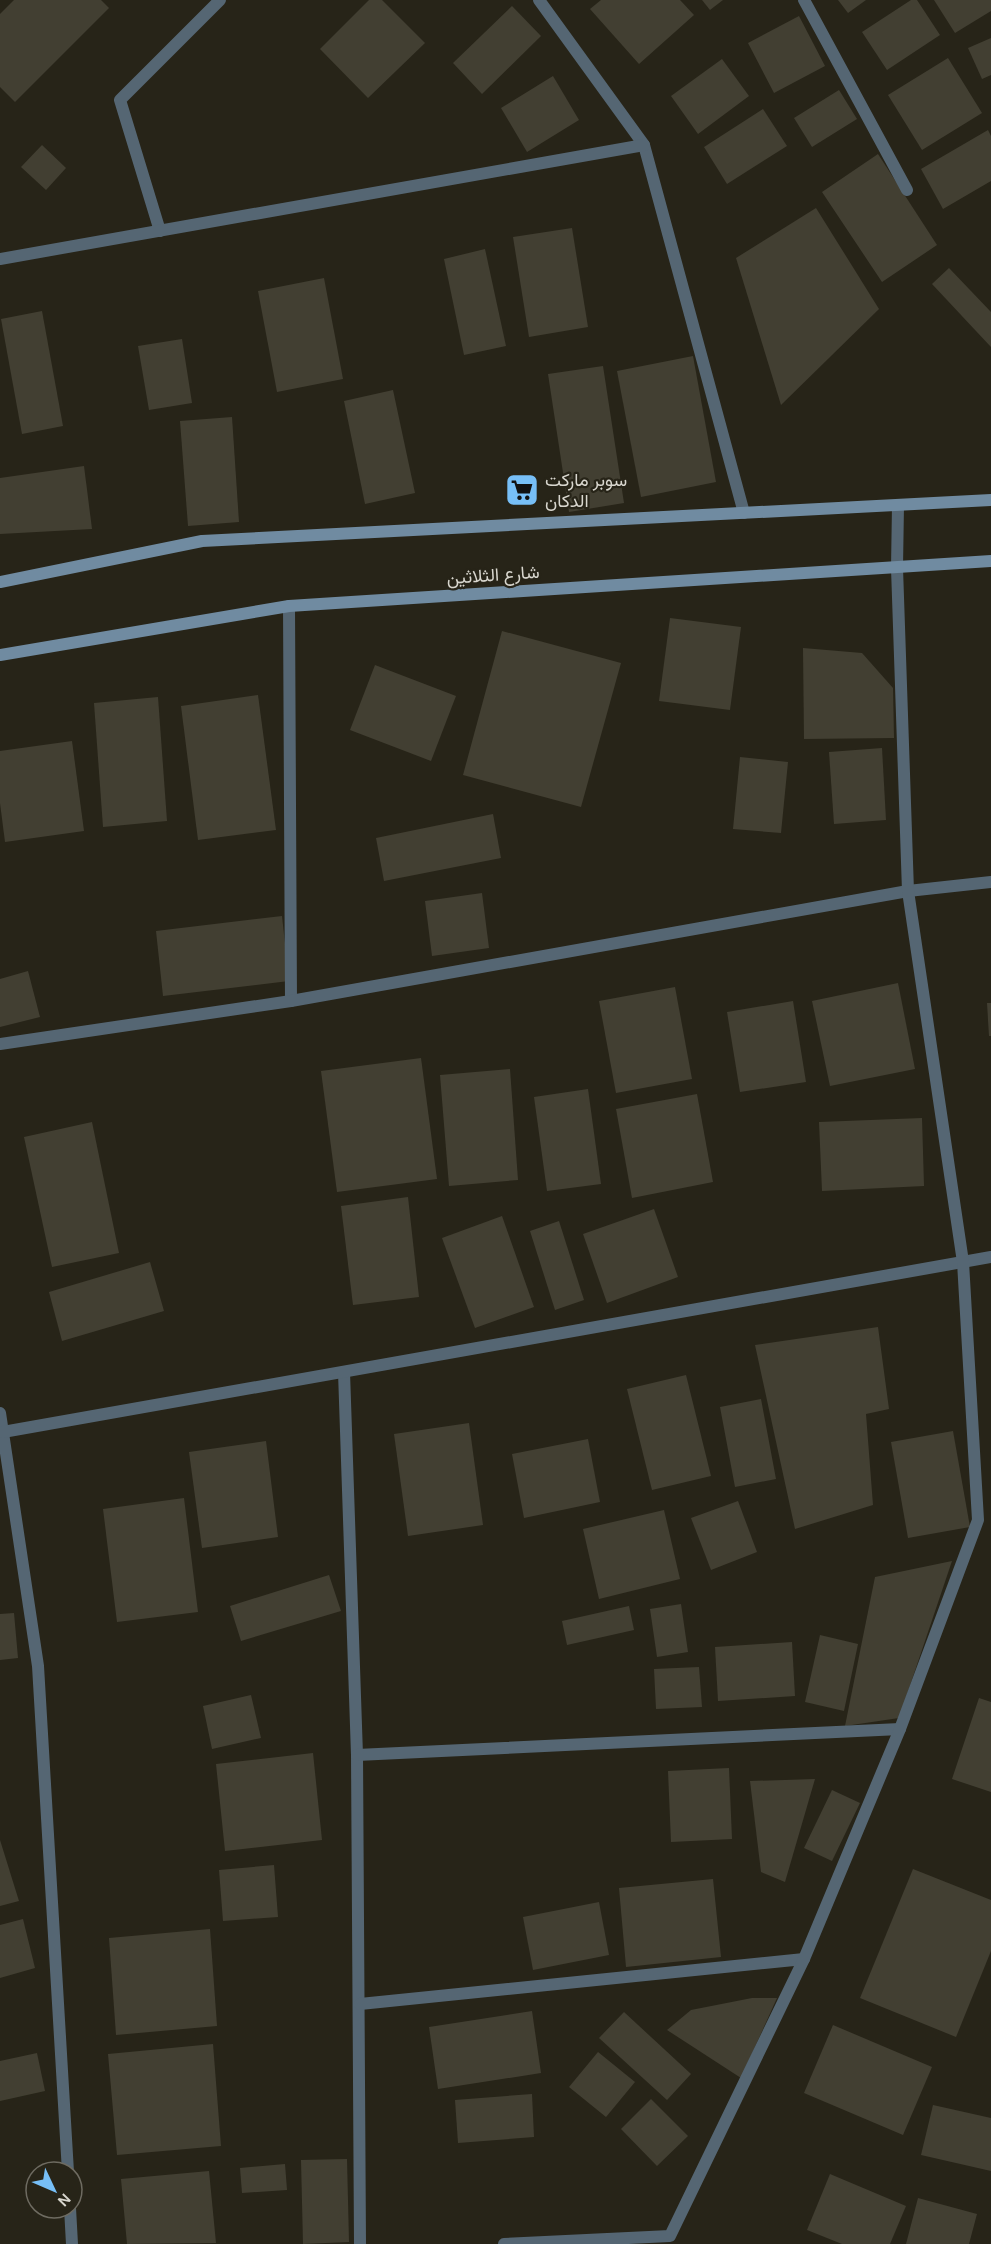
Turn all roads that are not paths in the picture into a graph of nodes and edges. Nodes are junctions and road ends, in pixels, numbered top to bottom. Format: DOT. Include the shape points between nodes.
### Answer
graph roads {
  1 [pos="220,0"];
  2 [pos="539,0"];
  3 [pos="804,0"];
  4 [pos="644,145"];
  5 [pos="907,189"];
  6 [pos="160,231"];
  7 [pos="0,259"];
  8 [pos="991,500"];
  9 [pos="898,505"];
  10 [pos="744,513"];
  11 [pos="991,561"];
  12 [pos="897,568"];
  13 [pos="0,582"];
  14 [pos="289,606"];
  15 [pos="0,655"];
  16 [pos="991,882"];
  17 [pos="908,891"];
  18 [pos="291,1001"];
  19 [pos="0,1044"];
  20 [pos="991,1257"];
  21 [pos="963,1262"];
  22 [pos="344,1372"];
  23 [pos="0,1413"];
  24 [pos="3,1432"];
  25 [pos="900,1729"];
  26 [pos="357,1755"];
  27 [pos="804,1959"];
  28 [pos="360,2004"];
  29 [pos="67,2160"];
  30 [pos="71,2220"];
  31 [pos="72,2244"];
  32 [pos="360,2244"];
  33 [pos="504,2244"];
  1 -- 6 [label="street" via="120,100"];
  2 -- 4 [label="street"];
  3 -- 5 [label="street"];
  4 -- 6 [label="street"];
  4 -- 10 [label="street"];
  6 -- 7 [label="street"];
  8 -- 9 [label="street"];
  9 -- 10 [label="street"];
  9 -- 12 [label="street"];
  10 -- 13 [label="street" via="202,541"];
  11 -- 12 [label="street, شارع الثلاثين"];
  12 -- 14 [label="street, شارع الثلاثين"];
  12 -- 17 [label="street"];
  14 -- 15 [label="street, شارع الثلاثين"];
  14 -- 18 [label="street"];
  16 -- 17 [label="street"];
  17 -- 18 [label="street"];
  17 -- 21 [label="street"];
  18 -- 19 [label="street"];
  20 -- 21 [label="street"];
  21 -- 22 [label="street"];
  21 -- 25 [label="street" via="978,1520"];
  22 -- 24 [label="street"];
  22 -- 26 [label="street"];
  23 -- 24 [label="street"];
  24 -- 29 [label="street" via="38,1666"];
  25 -- 26 [label="street"];
  25 -- 27 [label="street"];
  26 -- 28 [label="street"];
  27 -- 28 [label="street"];
  27 -- 33 [label="street" via="670,2236"];
  28 -- 32 [label="street"];
  30 -- 31 [label="street"];
}
